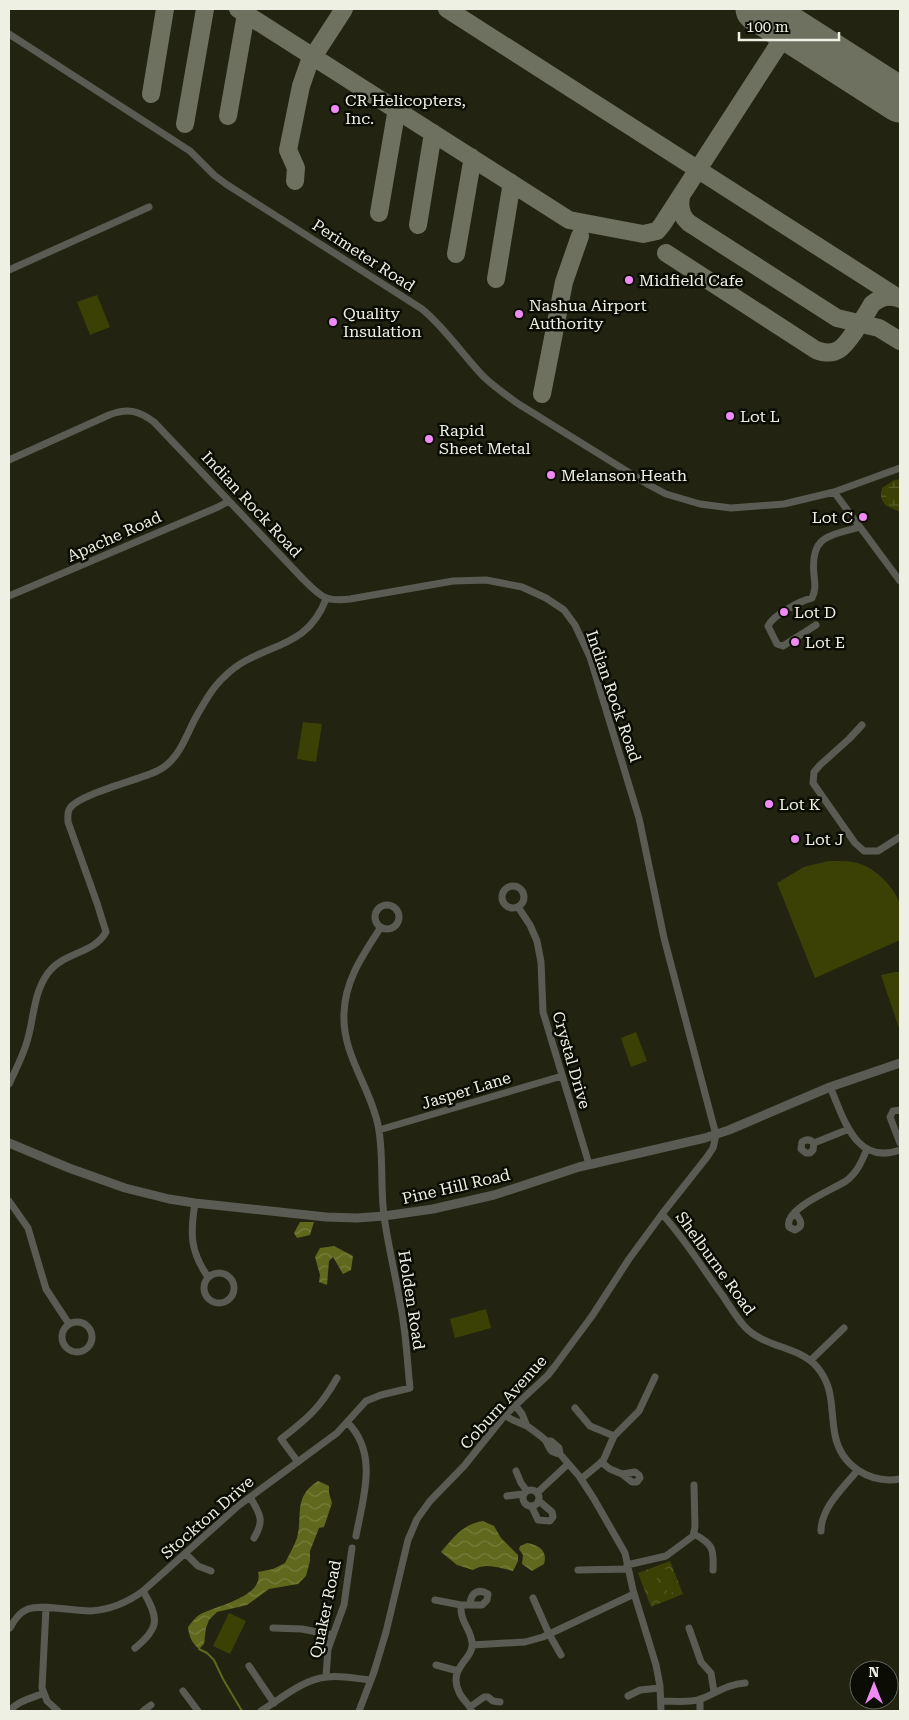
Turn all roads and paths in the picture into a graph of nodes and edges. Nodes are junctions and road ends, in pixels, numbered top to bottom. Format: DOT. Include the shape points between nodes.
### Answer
graph roads {
  1 [pos="9,34"];
  2 [pos="149,207"];
  3 [pos="9,270"];
  4 [pos="9,460"];
  5 [pos="900,468"];
  6 [pos="834,492"];
  7 [pos="229,500"];
  8 [pos="860,527"];
  9 [pos="900,581"];
  10 [pos="9,596"];
  11 [pos="326,599"];
  12 [pos="816,625"];
  13 [pos="862,725"];
  14 [pos="900,837"];
  15 [pos="518,907"];
  16 [pos="380,927"];
  17 [pos="900,1063"];
  18 [pos="562,1076"];
  19 [pos="9,1084"];
  20 [pos="830,1087"];
  21 [pos="900,1110"];
  22 [pos="897,1124"];
  23 [pos="849,1129"];
  24 [pos="379,1130"];
  25 [pos="716,1135"];
  26 [pos="9,1143"];
  27 [pos="900,1143"];
  28 [pos="814,1144"];
  29 [pos="867,1149"];
  30 [pos="900,1150"];
  31 [pos="589,1164"];
  32 [pos="9,1201"];
  33 [pos="195,1203"];
  34 [pos="795,1213"];
  35 [pos="662,1214"];
  36 [pos="384,1216"];
  37 [pos="208,1277"];
  38 [pos="69,1324"];
  39 [pos="844,1328"];
  40 [pos="811,1360"];
  41 [pos="655,1377"];
  42 [pos="337,1378"];
  43 [pos="410,1388"];
  44 [pos="515,1405"];
  45 [pos="574,1408"];
  46 [pos="505,1415"];
  47 [pos="348,1422"];
  48 [pos="527,1426"];
  49 [pos="614,1436"];
  50 [pos="298,1462"];
  51 [pos="601,1462"];
  52 [pos="568,1464"];
  53 [pos="516,1471"];
  54 [pos="857,1471"];
  55 [pos="622,1474"];
  56 [pos="581,1479"];
  57 [pos="900,1479"];
  58 [pos="694,1485"];
  59 [pos="525,1492"];
  60 [pos="537,1493"];
  61 [pos="507,1496"];
  62 [pos="250,1497"];
  63 [pos="539,1502"];
  64 [pos="532,1507"];
  65 [pos="821,1531"];
  66 [pos="694,1534"];
  67 [pos="356,1536"];
  68 [pos="254,1538"];
  69 [pos="352,1548"];
  70 [pos="186,1554"];
  71 [pos="628,1567"];
  72 [pos="578,1570"];
  73 [pos="713,1570"];
  74 [pos="211,1571"];
  75 [pos="143,1591"];
  76 [pos="634,1594"];
  77 [pos="533,1598"];
  78 [pos="434,1600"];
  79 [pos="470,1604"];
  80 [pos="461,1605"];
  81 [pos="46,1608"];
  82 [pos="10,1628"];
  83 [pos="273,1628"];
  84 [pos="689,1628"];
  85 [pos="549,1634"];
  86 [pos="332,1635"];
  87 [pos="472,1645"];
  88 [pos="135,1648"];
  89 [pos="561,1655"];
  90 [pos="436,1665"];
  91 [pos="249,1666"];
  92 [pos="458,1671"];
  93 [pos="326,1677"];
  94 [pos="371,1680"];
  95 [pos="745,1682"];
  96 [pos="660,1688"];
  97 [pos="183,1690"];
  98 [pos="494,1691"];
  99 [pos="714,1692"];
  100 [pos="44,1693"];
  101 [pos="628,1696"];
  102 [pos="488,1697"];
  103 [pos="700,1699"];
  104 [pos="661,1701"];
  105 [pos="500,1702"];
  106 [pos="274,1703"];
  107 [pos="151,1705"];
  108 [pos="471,1709"];
  109 [pos="10,1711"];
  110 [pos="58,1711"];
  111 [pos="143,1711"];
  112 [pos="198,1711"];
  113 [pos="261,1711"];
  114 [pos="359,1711"];
  115 [pos="661,1711"];
  116 [pos="700,1711"];
  1 -- 6 [label="street, Perimeter Road" via="190,151 226,184 422,309 495,387 649,485 700,504 731,508 784,504"];
  2 -- 3 [label="street"];
  4 -- 7 [label="street, Indian Rock Road" via="109,415 132,411 154,422"];
  5 -- 6 [label="street, Perimeter Road"];
  6 -- 8 [label="street"];
  7 -- 10 [label="street, Apache Road"];
  7 -- 11 [label="street, Indian Rock Road"];
  8 -- 9 [label="street"];
  8 -- 12 [label="street" via="820,542 813,553 816,592 812,598 771,620 768,626 777,644 783,646"];
  11 -- 19 [label="street" via="318,616 304,633 241,663 223,678 204,702 184,744 170,763 156,772 70,806 70,830 106,932 95,945 66,958 48,972 38,992 20,1062"];
  11 -- 25 [label="street, Indian Rock Road" via="342,600 452,581 486,580 534,593 570,617 590,657 641,825 664,938"];
  13 -- 14 [label="street" via="814,772 814,784 864,851 878,851"];
  15 -- 18 [label="street, Crystal Drive" via="537,941 543,1012"];
  16 -- 24 [label="street, Holden Road" via="349,982 344,1023 349,1053 374,1110"];
  17 -- 20 [label="street, Pine Hill Road"];
  18 -- 24 [label="street, Jasper Lane"];
  18 -- 31 [label="street, Crystal Drive"];
  20 -- 23 [label="street"];
  20 -- 25 [label="street, Pine Hill Road"];
  21 -- 22 [label="street" via="891,1114"];
  22 -- 27 [label="street"];
  23 -- 28 [label="street"];
  23 -- 29 [label="street"];
  24 -- 36 [label="street, Holden Road"];
  25 -- 31 [label="street, Pine Hill Road"];
  25 -- 35 [label="street, Coburn Avenue" via="707,1157"];
  26 -- 33 [label="street, Pine Hill Road" via="125,1188"];
  29 -- 30 [label="street" via="885,1153"];
  29 -- 34 [label="street" via="852,1176 819,1194"];
  31 -- 36 [label="street, Pine Hill Road" via="494,1195"];
  32 -- 38 [label="street" via="28,1228 46,1289"];
  33 -- 36 [label="street, Pine Hill Road" via="326,1217"];
  33 -- 37 [label="street" via="192,1244"];
  35 -- 40 [label="street, Shelburne Road" via="745,1327 761,1340"];
  35 -- 44 [label="street, Coburn Avenue" via="556,1366"];
  36 -- 43 [label="street, Holden Road" via="400,1302"];
  37 -- 37 [label="street" via="217,1273 230,1278 234,1288 230,1297 222,1302 210,1300 204,1290"];
  38 -- 38 [label="street" via="84,1323 91,1330 90,1345 83,1351 73,1352 64,1346 63,1331"];
  39 -- 40 [label="street"];
  40 -- 54 [label="street" via="823,1374 830,1390 838,1444"];
  41 -- 49 [label="street" via="639,1411"];
  42 -- 50 [label="street" via="316,1410 281,1439"];
  43 -- 47 [label="street, Stockton Drive" via="366,1401"];
  44 -- 46 [label="street, Coburn Avenue"];
  44 -- 48 [label="street"];
  45 -- 49 [label="street" via="590,1426"];
  46 -- 48 [label="street"];
  46 -- 94 [label="street, Coburn Avenue" via="464,1466 430,1501 413,1526"];
  47 -- 50 [label="street, Stockton Drive"];
  47 -- 67 [label="street" via="359,1437 366,1458"];
  48 -- 52 [label="street"];
  49 -- 51 [label="street"];
  50 -- 62 [label="street, Stockton Drive"];
  51 -- 55 [label="street"];
  51 -- 56 [label="street"];
  52 -- 56 [label="street"];
  52 -- 60 [label="street"];
  53 -- 59 [label="street"];
  54 -- 57 [label="street" via="877,1479"];
  54 -- 65 [label="street" via="825,1512"];
  56 -- 71 [label="street" via="614,1533"];
  58 -- 66 [label="street"];
  59 -- 60 [label="street" via="533,1490"];
  59 -- 61 [label="street"];
  59 -- 64 [label="street" via="524,1504"];
  60 -- 63 [label="street"];
  62 -- 68 [label="street" via="261,1518"];
  62 -- 70 [label="street, Stockton Drive"];
  63 -- 64 [label="street"];
  63 -- 64 [label="street" via="552,1512 554,1517 550,1521 538,1520"];
  66 -- 71 [label="street" via="666,1556"];
  66 -- 73 [label="street" via="712,1549"];
  69 -- 86 [label="street, Quaker Road" via="344,1605"];
  70 -- 74 [label="street" via="198,1566"];
  70 -- 75 [label="street, Stockton Drive"];
  71 -- 72 [label="street"];
  71 -- 76 [label="street"];
  75 -- 81 [label="street, Stockton Drive" via="120,1604 100,1610"];
  75 -- 88 [label="street" via="156,1619 150,1634"];
  76 -- 85 [label="street"];
  76 -- 96 [label="street"];
  77 -- 85 [label="street"];
  78 -- 80 [label="street"];
  79 -- 80 [label="street"];
  80 -- 87 [label="street" via="462,1619"];
  81 -- 82 [label="street, Stockton Drive" via="28,1609 16,1617"];
  81 -- 100 [label="street" via="42,1671"];
  83 -- 86 [label="street"];
  84 -- 99 [label="street" via="701,1662 711,1673"];
  85 -- 87 [label="street" via="525,1642"];
  85 -- 89 [label="street"];
  86 -- 93 [label="street, Quaker Road"];
  87 -- 92 [label="street"];
  90 -- 92 [label="street"];
  91 -- 106 [label="street"];
  92 -- 108 [label="street" via="456,1685"];
  93 -- 94 [label="street"];
  93 -- 106 [label="street" via="309,1682"];
  94 -- 114 [label="street, Coburn Avenue"];
  95 -- 99 [label="street"];
  96 -- 101 [label="street" via="640,1690"];
  96 -- 104 [label="street"];
  97 -- 112 [label="street"];
  98 -- 102 [label="street"];
  99 -- 103 [label="street"];
  100 -- 109 [label="street" via="19,1703"];
  100 -- 110 [label="street" via="47,1701"];
  102 -- 105 [label="street"];
  102 -- 108 [label="street"];
  103 -- 104 [label="street"];
  103 -- 116 [label="street"];
  104 -- 115 [label="street"];
  106 -- 113 [label="street"];
  107 -- 111 [label="street"];
}
